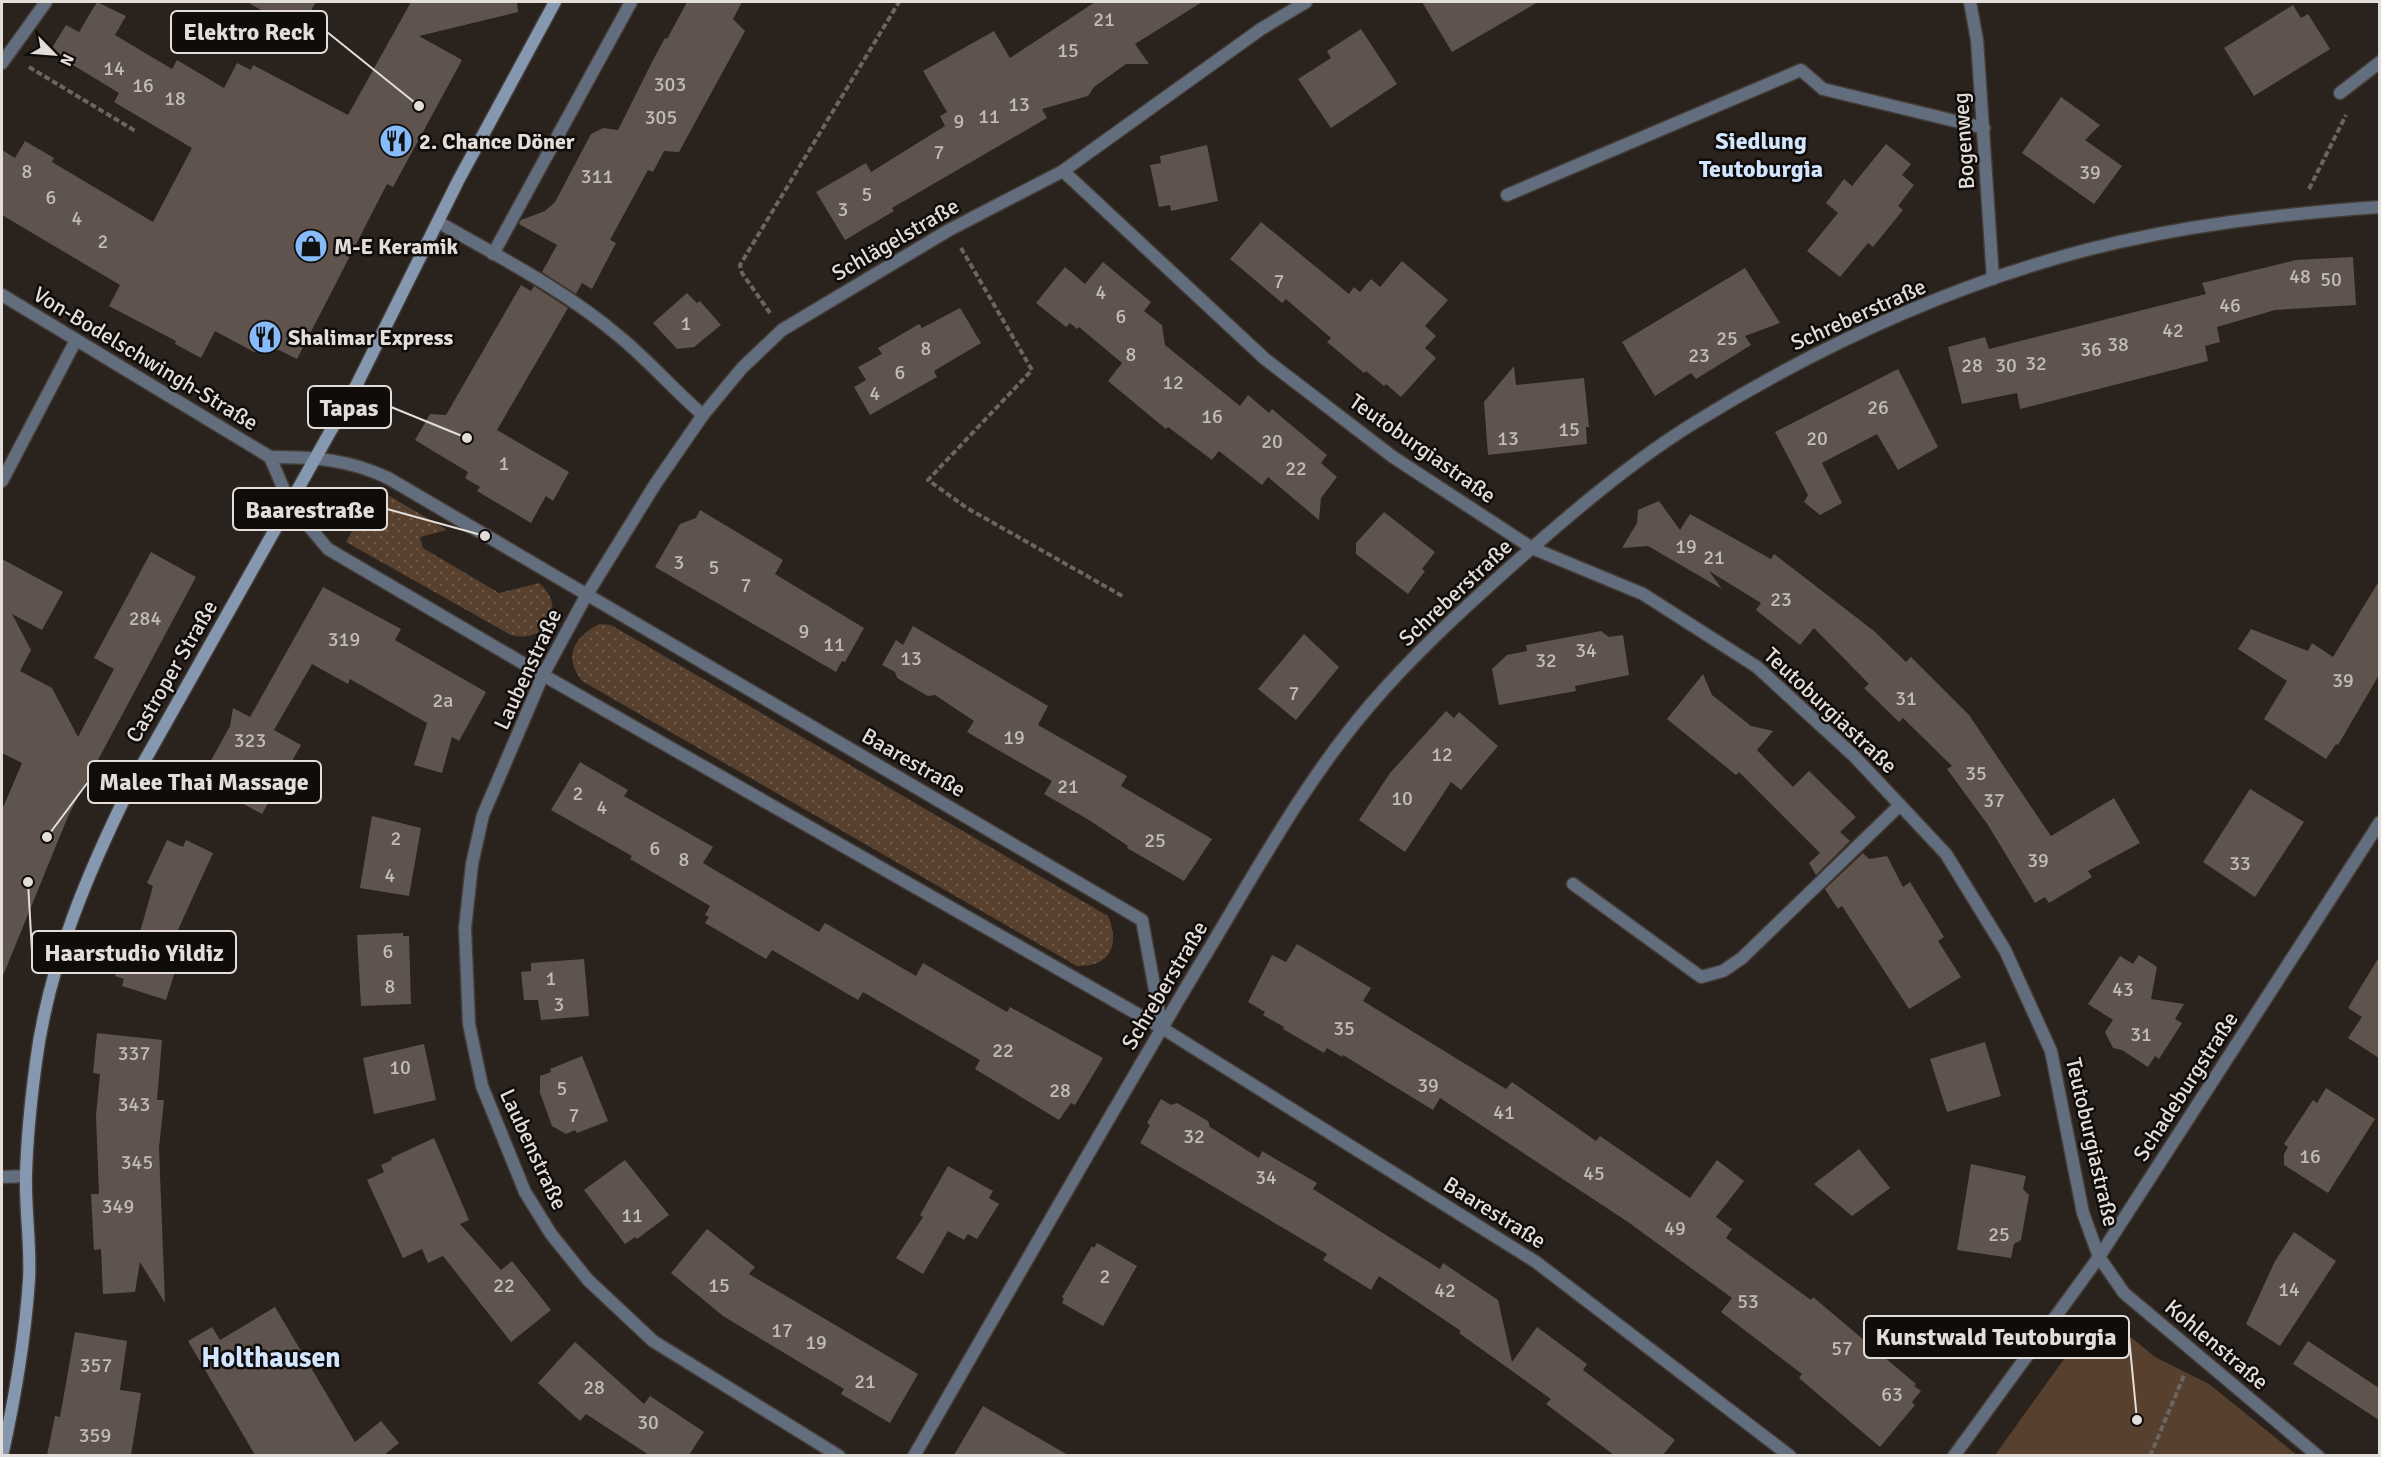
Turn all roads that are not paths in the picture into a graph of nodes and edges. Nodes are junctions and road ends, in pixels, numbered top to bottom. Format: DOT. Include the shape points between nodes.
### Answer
graph roads {
  1 [pos="46,2"];
  2 [pos="555,2"];
  3 [pos="631,2"];
  4 [pos="1306,2"];
  5 [pos="1970,2"];
  6 [pos="4,59"];
  7 [pos="2379,62"];
  8 [pos="2340,93"];
  9 [pos="1984,128"];
  10 [pos="1063,171"];
  11 [pos="1507,195"];
  12 [pos="2379,207"];
  13 [pos="438,222"];
  14 [pos="493,254"];
  15 [pos="1993,279"];
  16 [pos="2,295"];
  17 [pos="76,340"];
  18 [pos="703,415"];
  19 [pos="270,457"];
  20 [pos="316,457"];
  21 [pos="2,481"];
  22 [pos="290,504"];
  23 [pos="1532,548"];
  24 [pos="586,596"];
  25 [pos="543,675"];
  26 [pos="1899,804"];
  27 [pos="2379,822"];
  28 [pos="1573,884"];
  29 [pos="1162,1028"];
  30 [pos="26,1176"];
  31 [pos="2,1178"];
  32 [pos="2099,1257"];
  33 [pos="2,1455"];
  34 [pos="839,1455"];
  35 [pos="914,1455"];
  36 [pos="1790,1455"];
  37 [pos="1954,1455"];
  38 [pos="2318,1455"];
  1 -- 6 [label="street"];
  2 -- 13 [label="main road, Castroper Straße"];
  3 -- 14 [label="street"];
  4 -- 10 [label="street, Schlägelstraße" via="1261,29"];
  5 -- 9 [label="street, Bogenweg"];
  7 -- 8 [label="street"];
  9 -- 11 [label="street" via="1823,89 1801,70"];
  9 -- 15 [label="street, Bogenweg"];
  10 -- 18 [label="street, Schlägelstraße" via="950,230 782,330 742,368"];
  10 -- 23 [label="street, Teutoburgiastraße" via="1265,359 1393,457"];
  12 -- 15 [label="street, Schreberstraße" via="2189,227 2086,250"];
  13 -- 14 [label="street"];
  13 -- 20 [label="main road, Castroper Straße"];
  14 -- 18 [label="street" via="561,293 620,336"];
  15 -- 23 [label="street, Schreberstraße" via="1892,319 1792,367 1692,424 1612,481"];
  16 -- 17 [label="street, Von-Bodelschwingh-Straße"];
  17 -- 19 [label="street, Von-Bodelschwingh-Straße"];
  17 -- 21 [label="street"];
  18 -- 24 [label="street, Schlägelstraße"];
  19 -- 20 [label="street, Baarestraße"];
  19 -- 22 [label="street, Baarestraße"];
  20 -- 22 [label="main road, Castroper Straße"];
  20 -- 24 [label="street, Baarestraße" via="342,460 371,470"];
  22 -- 25 [label="street, Baarestraße" via="328,549"];
  22 -- 30 [label="main road, Castroper Straße" via="132,783 73,915 57,963 38,1052"];
  23 -- 26 [label="street, Teutoburgiastraße" via="1643,594 1757,667 1854,756"];
  23 -- 29 [label="street, Schreberstraße" via="1452,619 1369,706 1297,803"];
  24 -- 25 [label="street, Laubenstraße"];
  24 -- 29 [label="street, Baarestraße" via="1142,920"];
  25 -- 29 [label="street, Baarestraße"];
  25 -- 34 [label="street, Laubenstraße" via="483,815 472,864 465,928 469,1024 482,1086 500,1135 525,1192 550,1234 622,1315 692,1367"];
  26 -- 28 [label="street" via="1742,958 1723,971 1701,977"];
  26 -- 32 [label="street, Teutoburgiastraße" via="1946,854 2005,950 2046,1041 2072,1147 2083,1213"];
  27 -- 32 [label="street, Schadeburgstraße"];
  29 -- 35 [label="street, Schreberstraße"];
  29 -- 36 [label="street, Baarestraße" via="1536,1262"];
  30 -- 31 [label="street"];
  30 -- 33 [label="main road, Castroper Straße" via="26,1316"];
  32 -- 37 [label="street, Schadeburgstraße"];
  32 -- 38 [label="street, Kohlenstraße" via="2124,1293"];
}
